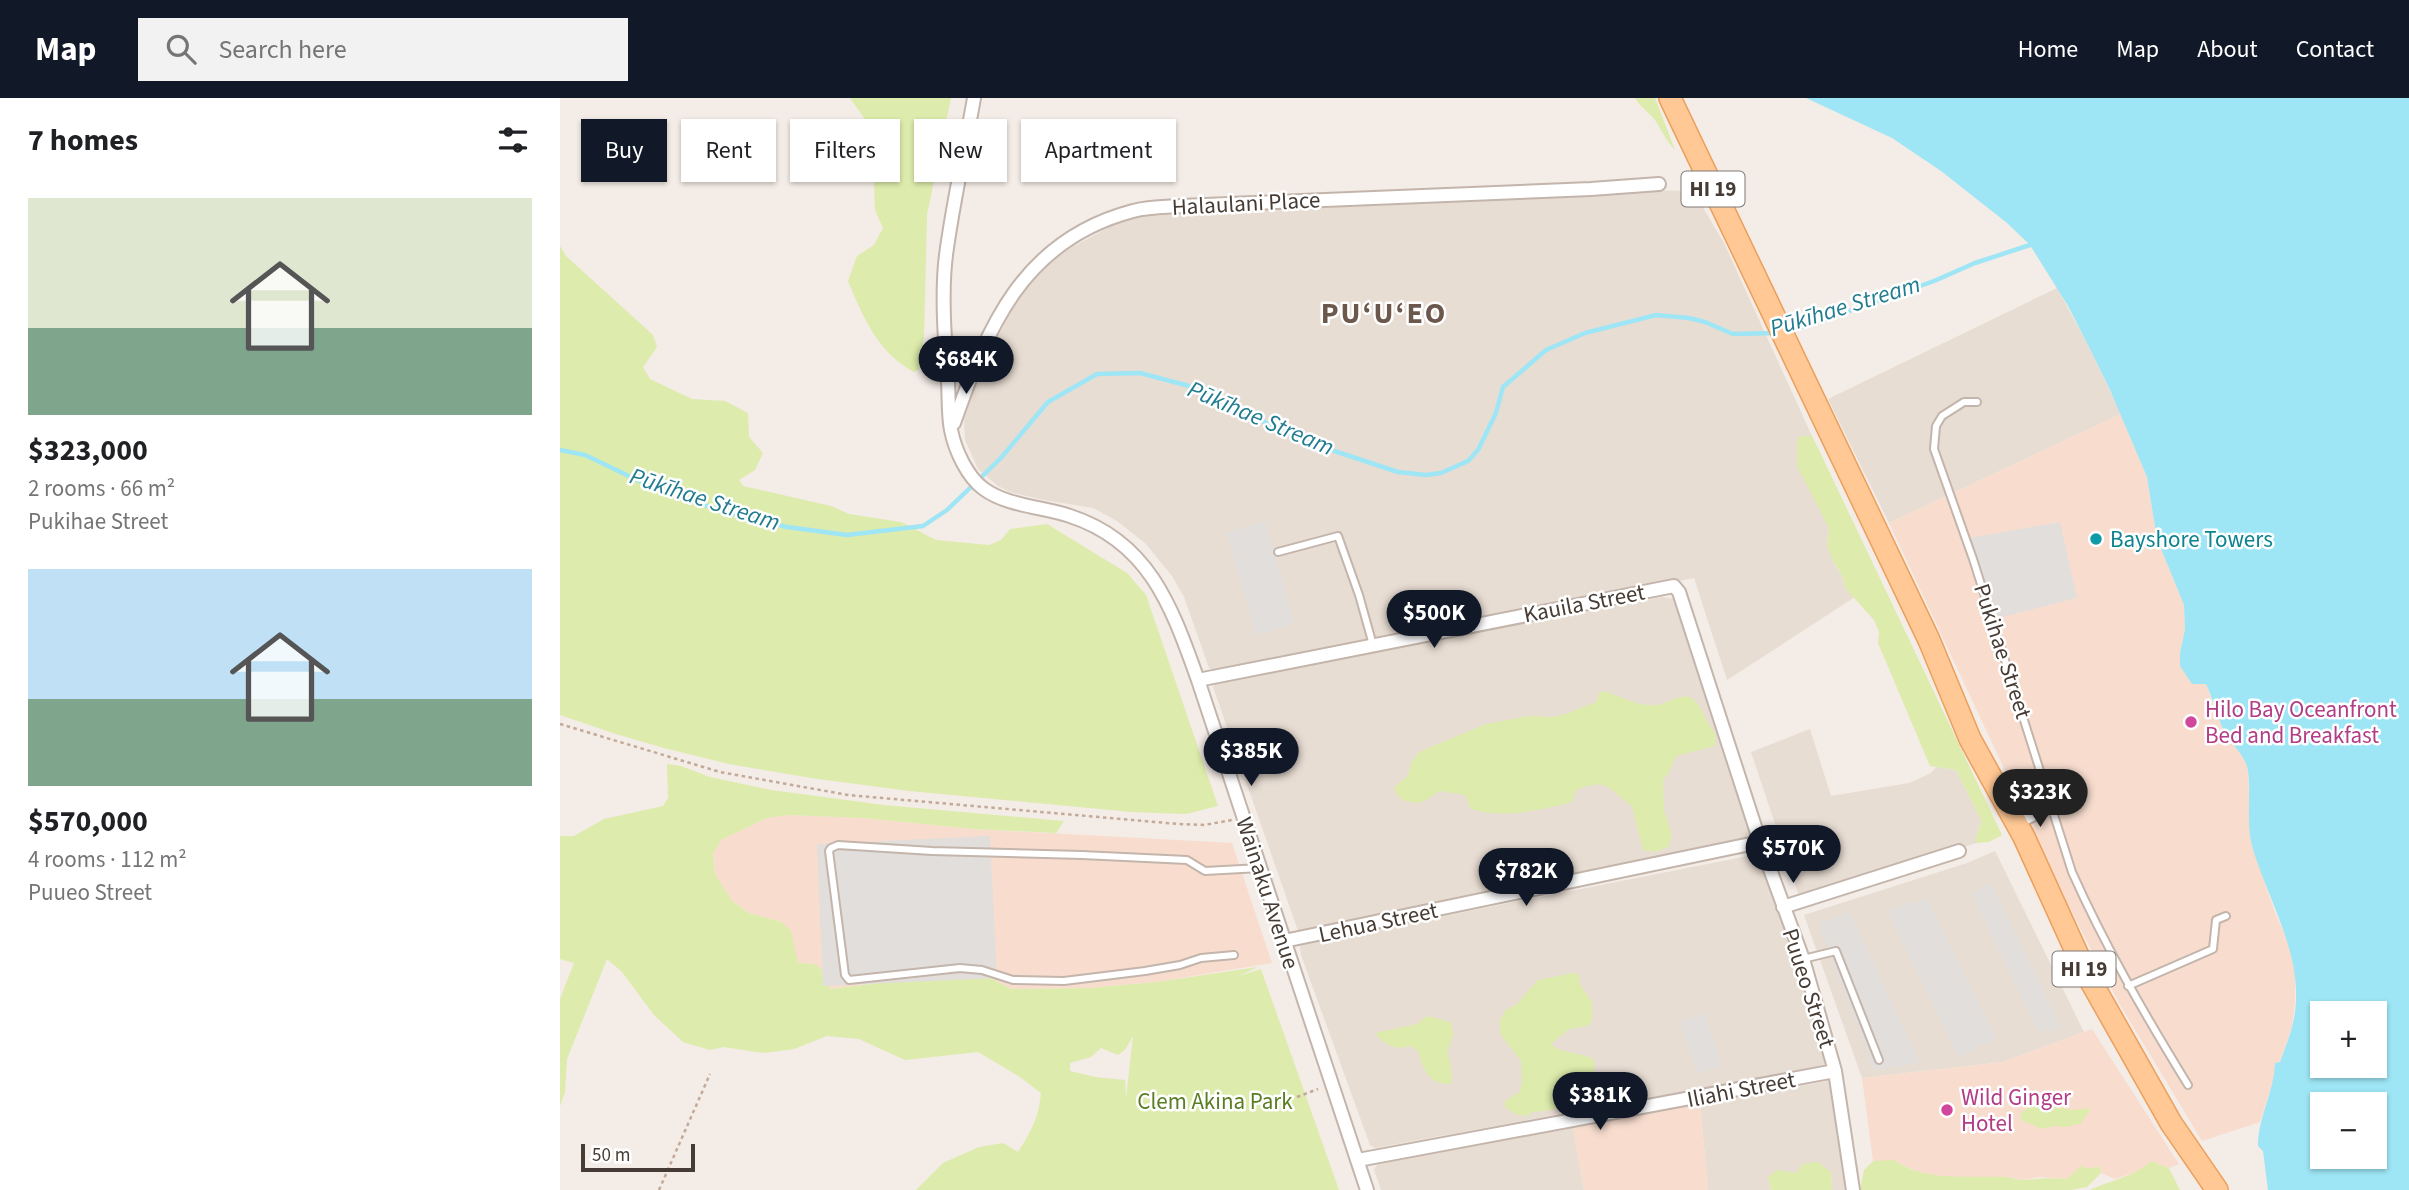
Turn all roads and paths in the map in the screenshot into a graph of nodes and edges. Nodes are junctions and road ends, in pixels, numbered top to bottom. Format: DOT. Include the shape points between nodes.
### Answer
graph roads {
  1 [pos="974,98"];
  2 [pos="1670,98"];
  3 [pos="1659,184"];
  4 [pos="1977,402"];
  5 [pos="951,430"];
  6 [pos="1278,552"];
  7 [pos="1679,592"];
  8 [pos="1373,645"];
  9 [pos="1198,680"];
  10 [pos="560,724"];
  11 [pos="2049,806"];
  12 [pos="1243,817"];
  13 [pos="2016,822"];
  14 [pos="1760,842"];
  15 [pos="1959,851"];
  16 [pos="1260,868"];
  17 [pos="1783,907"];
  18 [pos="2226,916"];
  19 [pos="1284,941"];
  20 [pos="1234,955"];
  21 [pos="1802,959"];
  22 [pos="2129,986"];
  23 [pos="1879,1060"];
  24 [pos="1835,1071"];
  25 [pos="710,1074"];
  26 [pos="1331,1084"];
  27 [pos="2188,1085"];
  28 [pos="1297,1097"];
  29 [pos="1358,1160"];
  30 [pos="659,1190"];
  31 [pos="1367,1190"];
  32 [pos="1853,1190"];
  33 [pos="2217,1190"];
  1 -- 5 [label="street, Wainaku Avenue" via="946,257"];
  2 -- 13 [label="main road, HI 19" via="1929,640 1970,739"];
  3 -- 5 [label="street, Halaulani Place" via="1134,211 1072,237 1025,277 990,332"];
  4 -- 11 [label="lane, Pukihae Street" via="1964,402 1942,416 1934,449 2036,754"];
  5 -- 9 [label="street, Wainaku Avenue" via="972,478 985,490 1072,516 1133,552 1174,614"];
  6 -- 8 [label="lane" via="1338,536"];
  7 -- 8 [label="street, Kauila Street" via="1668,586"];
  7 -- 14 [label="street, Puueo Street"];
  8 -- 9 [label="street, Kauila Street"];
  9 -- 12 [label="street, Wainaku Avenue"];
  10 -- 12 [label="path" via="720,772 848,796 1178,824 1222,823"];
  11 -- 13 [label="street"];
  11 -- 22 [label="lane, Pukihae Street" via="2077,883"];
  12 -- 16 [label="street, Wainaku Avenue"];
  13 -- 33 [label="main road, HI 19" via="2085,971 2171,1123"];
  14 -- 17 [label="street, Puueo Street"];
  14 -- 19 [label="street, Lehua Street"];
  15 -- 17 [label="street"];
  16 -- 19 [label="street, Wainaku Avenue"];
  16 -- 20 [label="lane" via="1205,871 1187,860 838,845 829,851 849,980 960,968 1013,980 1064,981"];
  17 -- 21 [label="street, Puueo Street"];
  18 -- 22 [label="lane" via="2217,920 2213,949"];
  19 -- 26 [label="street, Wainaku Avenue"];
  21 -- 23 [label="lane" via="1836,951"];
  21 -- 24 [label="street, Puueo Street"];
  22 -- 27 [label="lane, Pukihae Street"];
  24 -- 29 [label="street, Iliahi Street"];
  24 -- 32 [label="street, Puueo Street"];
  25 -- 30 [label="path"];
  26 -- 28 [label="path"];
  26 -- 29 [label="street, Wainaku Avenue"];
  29 -- 31 [label="street, Wainaku Avenue"];
}
